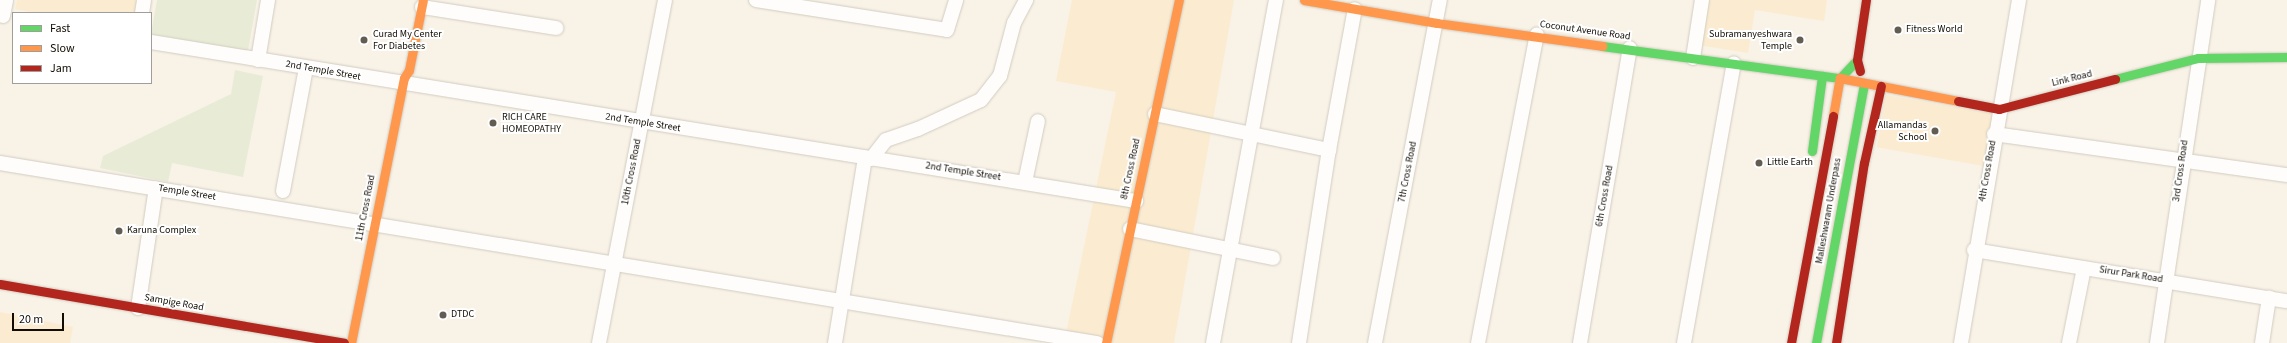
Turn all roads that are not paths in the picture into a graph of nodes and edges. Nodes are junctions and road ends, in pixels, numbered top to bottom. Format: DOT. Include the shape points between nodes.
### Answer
graph roads {
  1 [pos="6,0"];
  2 [pos="144,0"];
  3 [pos="268,0"];
  4 [pos="665,0"];
  5 [pos="756,0"];
  6 [pos="956,0"];
  7 [pos="1026,0"];
  8 [pos="1179,0"];
  9 [pos="1276,0"];
  10 [pos="1304,0"];
  11 [pos="1440,0"];
  12 [pos="1702,0"];
  13 [pos="1866,0"];
  14 [pos="2019,0"];
  15 [pos="2208,0"];
  16 [pos="420,2"];
  17 [pos="1355,9"];
  18 [pos="142,12"];
  19 [pos="5,17"];
  20 [pos="1437,23"];
  21 [pos="556,28"];
  22 [pos="1537,35"];
  23 [pos="152,42"];
  24 [pos="1630,48"];
  25 [pos="2287,57"];
  26 [pos="1693,58"];
  27 [pos="2198,58"];
  28 [pos="258,60"];
  29 [pos="1857,60"];
  30 [pos="1734,63"];
  31 [pos="306,68"];
  32 [pos="1822,76"];
  33 [pos="1840,78"];
  34 [pos="403,81"];
  35 [pos="1864,83"];
  36 [pos="1881,86"];
  37 [pos="1999,109"];
  38 [pos="1155,114"];
  39 [pos="1038,121"];
  40 [pos="641,122"];
  41 [pos="1251,134"];
  42 [pos="1994,134"];
  43 [pos="1329,150"];
  44 [pos="868,158"];
  45 [pos="1811,159"];
  46 [pos="2183,159"];
  47 [pos="0,163"];
  48 [pos="2287,175"];
  49 [pos="1025,182"];
  50 [pos="156,188"];
  51 [pos="282,201"];
  52 [pos="1136,201"];
  53 [pos="374,223"];
  54 [pos="1130,229"];
  55 [pos="1230,250"];
  56 [pos="1974,250"];
  57 [pos="1273,258"];
  58 [pos="614,263"];
  59 [pos="2084,268"];
  60 [pos="2166,281"];
  61 [pos="0,284"];
  62 [pos="2269,298"];
  63 [pos="842,301"];
  64 [pos="2287,301"];
  65 [pos="138,308"];
  66 [pos="344,343"];
  67 [pos="351,343"];
  68 [pos="598,343"];
  69 [pos="835,343"];
  70 [pos="1097,343"];
  71 [pos="1106,343"];
  72 [pos="1212,343"];
  73 [pos="1299,343"];
  74 [pos="1376,343"];
  75 [pos="1478,343"];
  76 [pos="1580,343"];
  77 [pos="1684,343"];
  78 [pos="1791,343"];
  79 [pos="1816,343"];
  80 [pos="1836,343"];
  81 [pos="1961,343"];
  82 [pos="2069,343"];
  83 [pos="2157,343"];
  84 [pos="2262,343"];
  1 -- 19 [label="street"];
  2 -- 18 [label="street"];
  3 -- 28 [label="street"];
  4 -- 40 [label="street, 10th Cross Road"];
  5 -- 6 [label="street" via="946,30"];
  7 -- 44 [label="street" via="1014,22 1000,76 981,100 918,129 886,140"];
  8 -- 38 [label="main road, 8th Cross Road"];
  9 -- 41 [label="street"];
  10 -- 17 [label="main road, Coconut Avenue Road"];
  11 -- 20 [label="street, 7th Cross Road"];
  12 -- 26 [label="street"];
  13 -- 29 [label="main road"];
  14 -- 37 [label="street, 4th Cross Road"];
  15 -- 27 [label="street, 3rd Cross Road"];
  16 -- 21 [label="street"];
  16 -- 34 [label="main road, 11th Cross Road" via="409,70"];
  17 -- 20 [label="main road, Coconut Avenue Road"];
  17 -- 43 [label="street"];
  20 -- 22 [label="main road, Coconut Avenue Road"];
  20 -- 74 [label="street, 7th Cross Road"];
  22 -- 24 [label="main road, Coconut Avenue Road"];
  22 -- 75 [label="street"];
  23 -- 28 [label="street, 2nd Temple Street"];
  24 -- 26 [label="main road, Coconut Avenue Road"];
  24 -- 76 [label="street, 6th Cross Road"];
  25 -- 27 [label="main road, Link Road"];
  26 -- 30 [label="main road, Coconut Avenue Road"];
  27 -- 37 [label="main road, Link Road"];
  27 -- 46 [label="street, 3rd Cross Road"];
  28 -- 31 [label="street, 2nd Temple Street"];
  29 -- 33 [label="main road"];
  29 -- 35 [label="main road"];
  30 -- 32 [label="main road, Coconut Avenue Road"];
  30 -- 77 [label="street"];
  31 -- 34 [label="street, 2nd Temple Street"];
  31 -- 51 [label="street"];
  32 -- 33 [label="main road, Coconut Avenue Road"];
  32 -- 45 [label="main road"];
  33 -- 35 [label="main road, Coconut Avenue Road"];
  33 -- 78 [label="main road, Malleshwaram Underpass"];
  34 -- 40 [label="street, 2nd Temple Street"];
  34 -- 53 [label="main road, 11th Cross Road"];
  35 -- 36 [label="main road, Link Road"];
  35 -- 79 [label="main road, Malleshwaram Underpass"];
  36 -- 37 [label="main road, Link Road"];
  36 -- 80 [label="main road" via="1864,163"];
  37 -- 42 [label="street, 4th Cross Road"];
  38 -- 41 [label="street"];
  38 -- 52 [label="main road, 8th Cross Road"];
  39 -- 49 [label="street"];
  40 -- 44 [label="street, 2nd Temple Street"];
  40 -- 58 [label="street, 10th Cross Road"];
  41 -- 43 [label="street"];
  41 -- 55 [label="street"];
  42 -- 46 [label="street"];
  42 -- 56 [label="street, 4th Cross Road"];
  43 -- 73 [label="street"];
  44 -- 49 [label="street, 2nd Temple Street"];
  44 -- 63 [label="street"];
  46 -- 48 [label="street"];
  46 -- 60 [label="street, 3rd Cross Road"];
  47 -- 50 [label="street, Temple Street"];
  49 -- 52 [label="street, 2nd Temple Street"];
  50 -- 51 [label="street, Temple Street"];
  50 -- 65 [label="street"];
  51 -- 53 [label="street, Temple Street"];
  52 -- 54 [label="main road, 8th Cross Road"];
  53 -- 58 [label="street, Temple Street"];
  53 -- 67 [label="main road, 11th Cross Road"];
  54 -- 55 [label="street"];
  54 -- 71 [label="main road, 8th Cross Road"];
  55 -- 57 [label="street"];
  55 -- 72 [label="street"];
  56 -- 59 [label="street, Sirur Park Road"];
  56 -- 81 [label="street, 4th Cross Road"];
  58 -- 63 [label="street, Temple Street"];
  58 -- 68 [label="street, 10th Cross Road"];
  59 -- 60 [label="street, Sirur Park Road"];
  59 -- 82 [label="street"];
  60 -- 62 [label="street, Sirur Park Road"];
  60 -- 83 [label="street, 3rd Cross Road"];
  61 -- 65 [label="main road, Sampige Road"];
  62 -- 64 [label="street, Sirur Park Road"];
  62 -- 84 [label="street"];
  63 -- 69 [label="street"];
  63 -- 70 [label="street, Temple Street"];
  65 -- 66 [label="main road, Sampige Road"];
}
